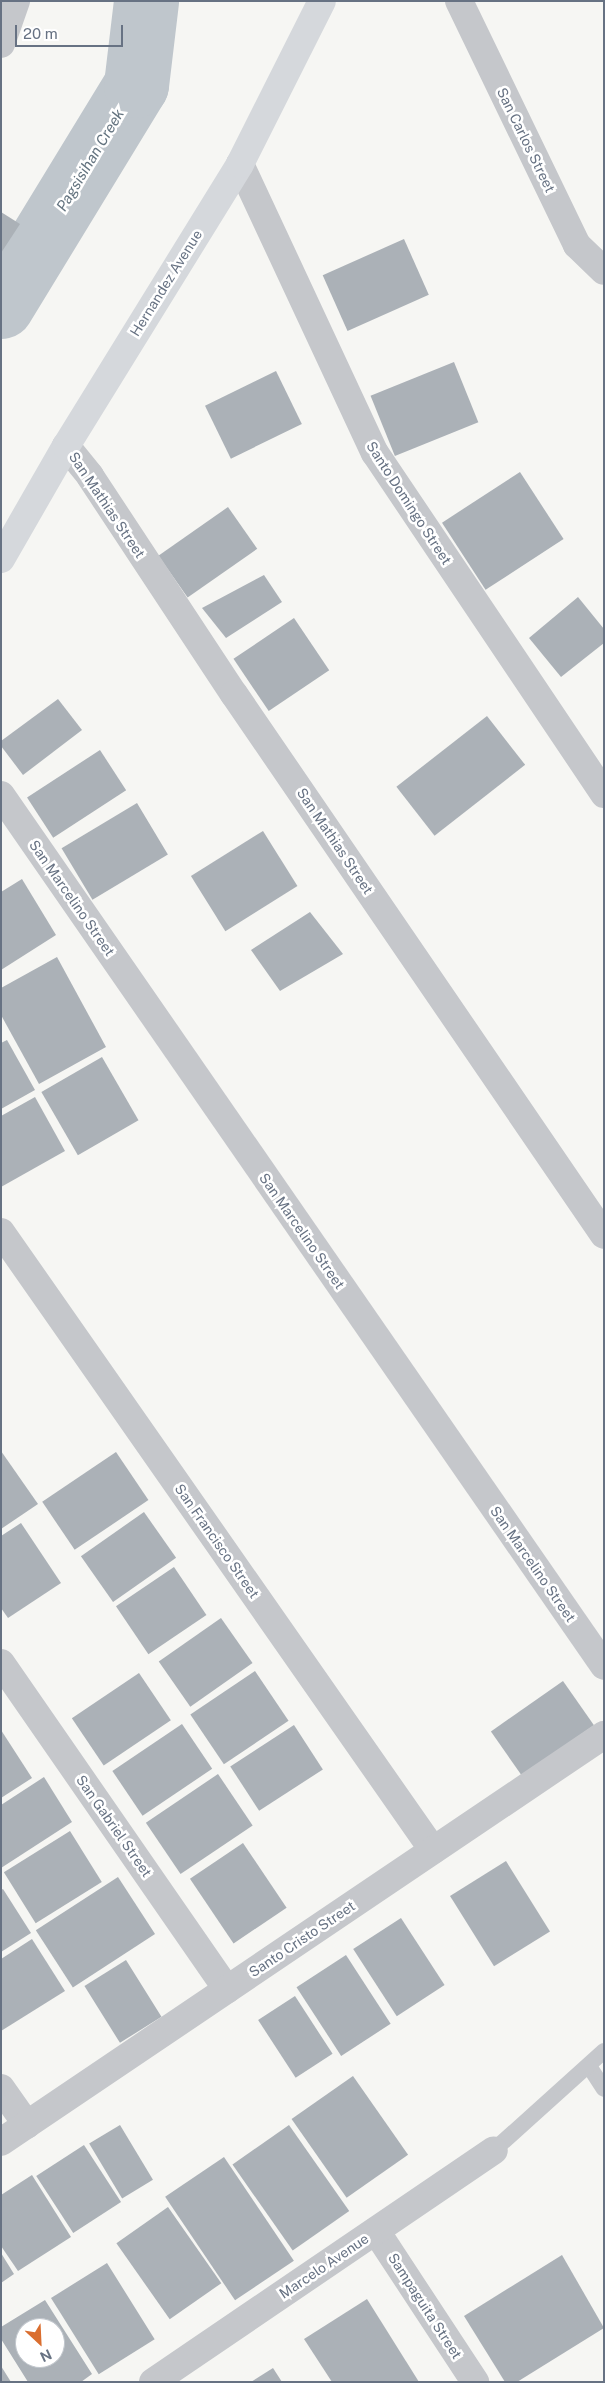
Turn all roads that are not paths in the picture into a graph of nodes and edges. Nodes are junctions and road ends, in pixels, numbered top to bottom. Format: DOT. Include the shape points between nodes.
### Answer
graph roads {
  1 [pos="16,1"];
  2 [pos="322,1"];
  3 [pos="459,1"];
  4 [pos="1,44"];
  5 [pos="240,164"];
  6 [pos="604,271"];
  7 [pos="66,446"];
  8 [pos="1,559"];
  9 [pos="604,794"];
  10 [pos="1,796"];
  11 [pos="1,1232"];
  12 [pos="604,1235"];
  13 [pos="1,1663"];
  14 [pos="604,1666"];
  15 [pos="604,1735"];
  16 [pos="434,1850"];
  17 [pos="228,1989"];
  18 [pos="604,2051"];
  19 [pos="588,2066"];
  20 [pos="1,2088"];
  21 [pos="604,2089"];
  22 [pos="27,2124"];
  23 [pos="1,2142"];
  24 [pos="494,2150"];
  25 [pos="376,2231"];
  26 [pos="154,2382"];
  27 [pos="475,2382"];
  1 -- 4 [label="street"];
  2 -- 5 [label="street, Hernandez Avenue"];
  3 -- 6 [label="street, San Carlos Street" via="577,245"];
  5 -- 7 [label="street, Hernandez Avenue"];
  5 -- 9 [label="street, Santo Domingo Street" via="374,453"];
  7 -- 8 [label="street, Hernandez Avenue"];
  7 -- 12 [label="street, San Mathias Street" via="90,476 223,677"];
  10 -- 14 [label="street, San Marcelino Street"];
  11 -- 16 [label="street, San Francisco Street"];
  13 -- 17 [label="street, San Gabriel Street"];
  15 -- 16 [label="street, Santo Cristo Street"];
  16 -- 17 [label="street, Santo Cristo Street"];
  17 -- 22 [label="street, Santo Cristo Street"];
  18 -- 19 [label="lane"];
  19 -- 21 [label="lane"];
  19 -- 24 [label="lane"];
  20 -- 22 [label="street"];
  22 -- 23 [label="street, Santo Cristo Street"];
  24 -- 25 [label="street, Marcelo Avenue"];
  25 -- 26 [label="street, Marcelo Avenue"];
  25 -- 27 [label="street, Sampaguita Street"];
}
